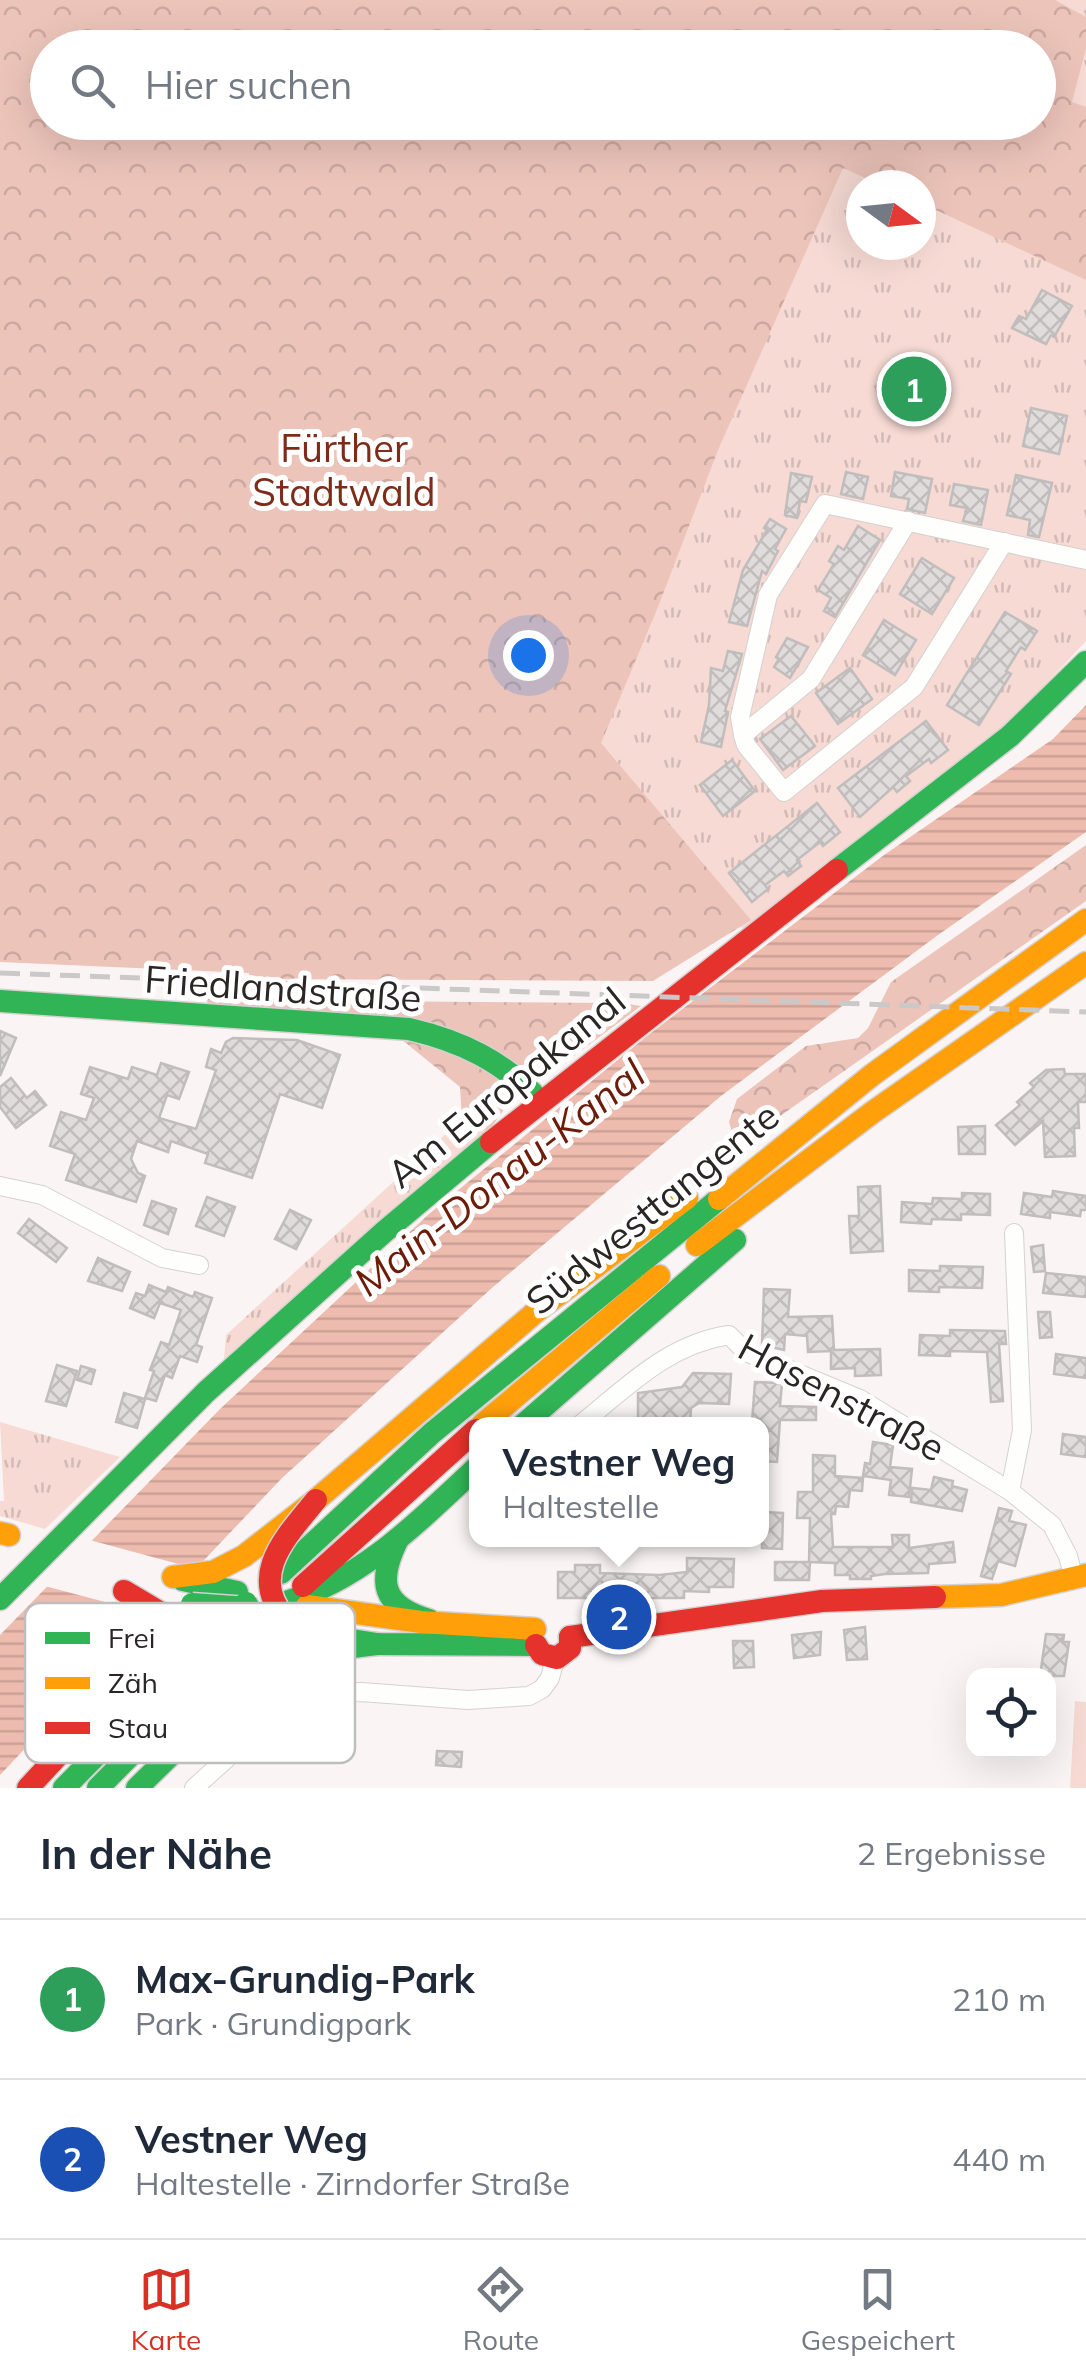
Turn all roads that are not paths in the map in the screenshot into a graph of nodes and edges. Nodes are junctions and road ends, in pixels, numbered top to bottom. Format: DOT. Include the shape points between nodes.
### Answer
graph roads {
  1 [pos="908,521"];
  2 [pos="1004,542"];
  3 [pos="1086,560"];
  4 [pos="1086,662"];
  5 [pos="744,735"];
  6 [pos="1086,920"];
  7 [pos="1086,963"];
  8 [pos="0,1000"];
  9 [pos="872,1075"];
  10 [pos="540,1100"];
  11 [pos="872,1112"];
  12 [pos="0,1186"];
  13 [pos="1014,1233"];
  14 [pos="199,1264"];
  15 [pos="491,1417"];
  16 [pos="532,1417"];
  17 [pos="591,1417"];
  18 [pos="469,1437"];
  19 [pos="469,1474"];
  20 [pos="1010,1491"];
  21 [pos="318,1498"];
  22 [pos="398,1539"];
  23 [pos="281,1573"];
  24 [pos="1080,1577"];
  25 [pos="0,1599"];
  26 [pos="146,1603"];
  27 [pos="187,1603"];
  28 [pos="260,1603"];
  29 [pos="278,1603"];
  30 [pos="291,1603"];
  31 [pos="297,1603"];
  32 [pos="355,1614"];
  33 [pos="429,1620"];
  34 [pos="355,1636"];
  35 [pos="378,1644"];
  36 [pos="544,1644"];
  37 [pos="355,1647"];
  38 [pos="355,1692"];
  39 [pos="51,1763"];
  40 [pos="89,1763"];
  41 [pos="125,1763"];
  42 [pos="163,1763"];
  43 [pos="222,1763"];
  44 [pos="28,1788"];
  45 [pos="64,1788"];
  46 [pos="98,1788"];
  47 [pos="137,1788"];
  48 [pos="194,1788"];
  1 -- 2 [label="street"];
  1 -- 5 [label="street" via="812,679"];
  1 -- 5 [label="street" via="825,504 768,594 740,717"];
  2 -- 3 [label="street"];
  2 -- 5 [label="street" via="914,686 784,792"];
  4 -- 10 [label="main road, Am Europakanal" via="1010,736"];
  6 -- 9 [label="main road, Südwesttangente"];
  7 -- 11 [label="main road, Südwesttangente"];
  8 -- 10 [label="main road, Friedlandstraße" via="409,1029 472,1046"];
  9 -- 21 [label="main road" via="831,1093 590,1270"];
  9 -- 23 [label="main road, Südwesttangente" via="447,1421"];
  10 -- 25 [label="main road, Am Europakanal" via="206,1392"];
  11 -- 15 [label="main road, Südwesttangente"];
  11 -- 16 [label="main road" via="805,1181"];
  12 -- 14 [label="street" via="42,1194 162,1258"];
  13 -- 20 [label="street" via="1022,1430"];
  17 -- 20 [label="street, Hasenstraße" via="671,1352 728,1335 746,1352 860,1400"];
  18 -- 30 [label="main road"];
  19 -- 22 [label="main road"];
  20 -- 24 [label="street, Hasenstraße" via="1052,1525"];
  21 -- 28 [label="main road, bridge" via="238,1561 202,1576 173,1577"];
  21 -- 29 [label="main road, bridge" via="272,1559 267,1590"];
  22 -- 31 [label="main road"];
  22 -- 33 [label="main road" via="386,1564 386,1591 401,1612"];
  24 -- 36 [label="main road" via="1001,1595 822,1601 570,1637 566,1653"];
  26 -- 27 [label="main road, bridge" via="124,1591"];
  32 -- 33 [label="main road"];
  33 -- 36 [label="main road"];
  34 -- 35 [label="main road"];
  35 -- 36 [label="main road"];
  35 -- 37 [label="main road"];
  36 -- 38 [label="street" via="550,1678 529,1696 468,1700"];
  39 -- 44 [label="main road"];
  40 -- 45 [label="main road"];
  41 -- 46 [label="main road"];
  42 -- 47 [label="main road"];
  43 -- 48 [label="street"];
}
